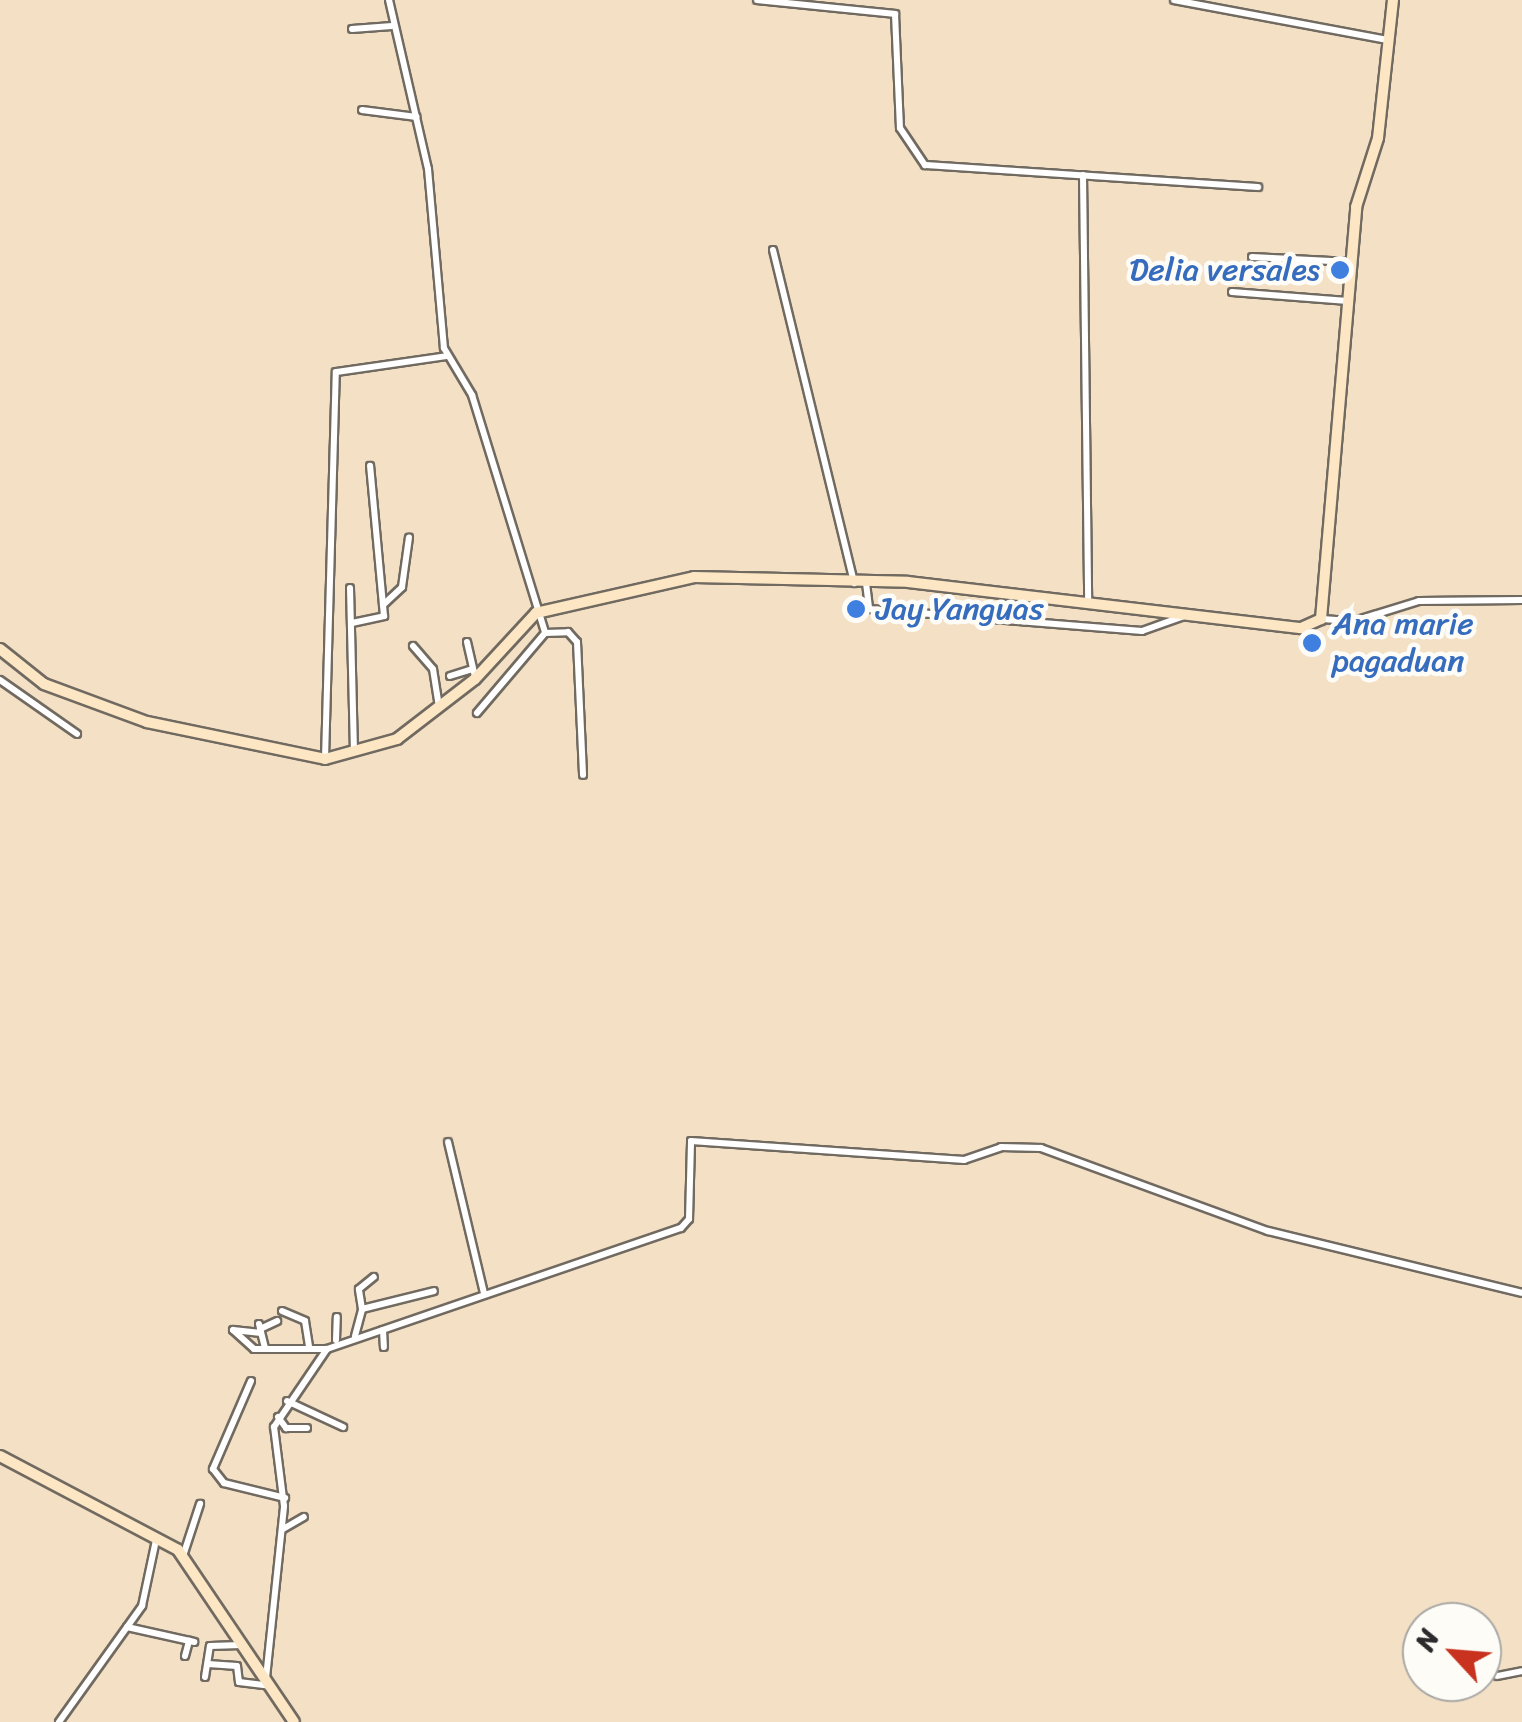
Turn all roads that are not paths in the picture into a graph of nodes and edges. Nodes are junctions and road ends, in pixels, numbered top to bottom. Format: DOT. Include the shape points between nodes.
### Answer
graph roads {
  1 [pos="388,0"];
  2 [pos="757,0"];
  3 [pos="1174,0"];
  4 [pos="1394,0"];
  5 [pos="869,4"];
  6 [pos="392,26"];
  7 [pos="352,29"];
  8 [pos="1387,40"];
  9 [pos="362,110"];
  10 [pos="417,118"];
  11 [pos="1084,175"];
  12 [pos="1258,187"];
  13 [pos="773,250"];
  14 [pos="1252,256"];
  15 [pos="1352,262"];
  16 [pos="1232,292"];
  17 [pos="1348,300"];
  18 [pos="447,356"];
  19 [pos="370,466"];
  20 [pos="409,537"];
  21 [pos="860,584"];
  22 [pos="350,588"];
  23 [pos="1522,600"];
  24 [pos="1088,601"];
  25 [pos="383,606"];
  26 [pos="536,613"];
  27 [pos="1185,615"];
  28 [pos="1321,619"];
  29 [pos="352,623"];
  30 [pos="545,632"];
  31 [pos="467,642"];
  32 [pos="413,646"];
  33 [pos="0,650"];
  34 [pos="474,674"];
  35 [pos="450,676"];
  36 [pos="0,680"];
  37 [pos="439,706"];
  38 [pos="477,714"];
  39 [pos="77,734"];
  40 [pos="354,752"];
  41 [pos="325,758"];
  42 [pos="583,775"];
  43 [pos="448,1142"];
  44 [pos="374,1276"];
  45 [pos="434,1291"];
  46 [pos="1522,1293"];
  47 [pos="484,1294"];
  48 [pos="362,1309"];
  49 [pos="282,1311"];
  50 [pos="337,1317"];
  51 [pos="277,1321"];
  52 [pos="260,1329"];
  53 [pos="384,1330"];
  54 [pos="355,1336"];
  55 [pos="336,1340"];
  56 [pos="309,1346"];
  57 [pos="384,1347"];
  58 [pos="264,1348"];
  59 [pos="327,1349"];
  60 [pos="251,1381"];
  61 [pos="288,1402"];
  62 [pos="277,1416"];
  63 [pos="342,1427"];
  64 [pos="308,1428"];
  65 [pos="0,1456"];
  66 [pos="285,1498"];
  67 [pos="200,1504"];
  68 [pos="304,1517"];
  69 [pos="282,1530"];
  70 [pos="156,1539"];
  71 [pos="183,1556"];
  72 [pos="127,1626"];
  73 [pos="241,1646"];
  74 [pos="185,1656"];
  75 [pos="208,1664"];
  76 [pos="205,1677"];
  77 [pos="268,1683"];
  78 [pos="59,1722"];
  79 [pos="294,1722"];
  1 -- 6 [label="street"];
  2 -- 5 [label="street"];
  3 -- 8 [label="street"];
  4 -- 8 [label="street"];
  5 -- 11 [label="street" via="897,22 895,100 917,161"];
  6 -- 7 [label="street"];
  6 -- 10 [label="street"];
  8 -- 15 [label="street" via="1378,138 1356,206"];
  9 -- 10 [label="street"];
  10 -- 18 [label="street"];
  11 -- 12 [label="street"];
  11 -- 24 [label="street"];
  13 -- 21 [label="street"];
  14 -- 15 [label="street"];
  15 -- 17 [label="street"];
  16 -- 17 [label="street"];
  17 -- 28 [label="street"];
  18 -- 26 [label="street" via="472,395"];
  18 -- 41 [label="street" via="336,372"];
  19 -- 25 [label="street"];
  20 -- 25 [label="street" via="402,588"];
  21 -- 24 [label="street"];
  21 -- 26 [label="street" via="717,575"];
  21 -- 27 [label="street" via="874,610 1142,631"];
  22 -- 29 [label="street"];
  23 -- 28 [label="street" via="1434,600 1354,621"];
  24 -- 27 [label="street"];
  25 -- 29 [label="street" via="382,622"];
  26 -- 30 [label="street"];
  26 -- 34 [label="street"];
  27 -- 28 [label="street" via="1268,628"];
  29 -- 40 [label="street"];
  30 -- 38 [label="street"];
  30 -- 42 [label="street" via="568,632 577,642"];
  31 -- 34 [label="street"];
  32 -- 37 [label="street" via="433,670"];
  33 -- 41 [label="street" via="44,684 147,722"];
  34 -- 35 [label="street"];
  34 -- 37 [label="street"];
  36 -- 39 [label="street"];
  37 -- 40 [label="street" via="397,739"];
  40 -- 41 [label="street"];
  43 -- 47 [label="street"];
  44 -- 48 [label="street" via="359,1289"];
  45 -- 48 [label="street"];
  46 -- 47 [label="street" via="1268,1231 1041,1148 1001,1147 964,1160 701,1140 685,1144 685,1226"];
  47 -- 53 [label="street"];
  48 -- 54 [label="street"];
  49 -- 56 [label="street" via="305,1321"];
  50 -- 55 [label="street"];
  51 -- 52 [label="street"];
  52 -- 58 [label="street"];
  52 -- 58 [label="street" via="234,1330 246,1347"];
  53 -- 54 [label="street"];
  53 -- 57 [label="street"];
  54 -- 55 [label="street"];
  55 -- 59 [label="street"];
  56 -- 58 [label="street"];
  56 -- 59 [label="street"];
  59 -- 61 [label="street"];
  60 -- 66 [label="street" via="214,1469 224,1483"];
  61 -- 62 [label="street"];
  61 -- 63 [label="street"];
  62 -- 64 [label="street" via="286,1428"];
  62 -- 66 [label="street"];
  65 -- 70 [label="street"];
  66 -- 69 [label="street"];
  67 -- 71 [label="street"];
  68 -- 69 [label="street"];
  69 -- 77 [label="street"];
  70 -- 71 [label="street"];
  70 -- 72 [label="street" via="142,1606"];
  71 -- 73 [label="street"];
  72 -- 74 [label="street" via="191,1642"];
  72 -- 78 [label="street"];
  73 -- 75 [label="street" via="212,1645"];
  73 -- 77 [label="street"];
  75 -- 76 [label="street"];
  75 -- 77 [label="street" via="237,1666 238,1682"];
  77 -- 79 [label="street"];
}
